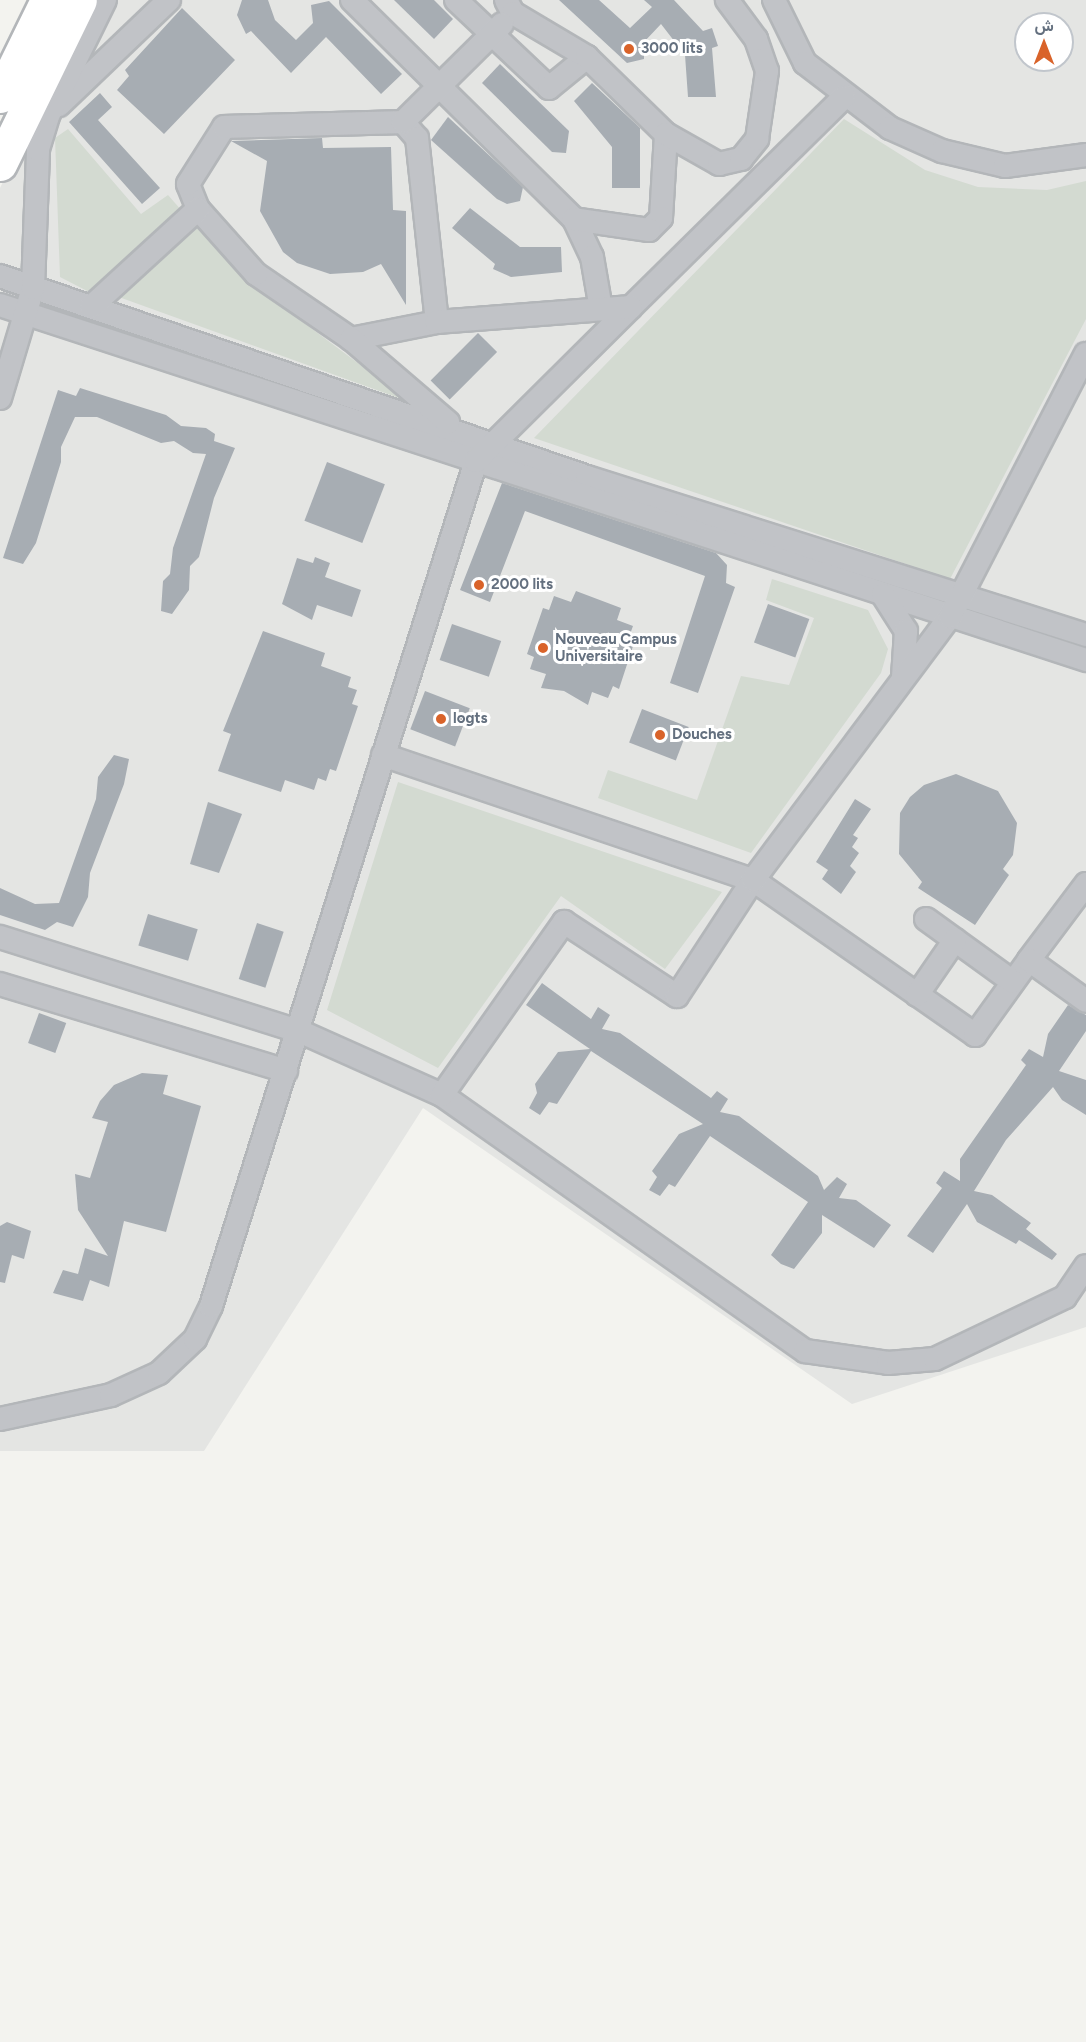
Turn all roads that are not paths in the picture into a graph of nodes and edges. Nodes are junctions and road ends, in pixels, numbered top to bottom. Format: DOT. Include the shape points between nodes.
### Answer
graph roads {
  1 [pos="47,0"];
  2 [pos="80,0"];
  3 [pos="105,0"];
  4 [pos="169,0"];
  5 [pos="352,0"];
  6 [pos="456,0"];
  7 [pos="727,0"];
  8 [pos="774,0"];
  9 [pos="510,7"];
  10 [pos="493,33"];
  11 [pos="586,57"];
  12 [pos="440,88"];
  13 [pos="0,96"];
  14 [pos="844,96"];
  15 [pos="48,116"];
  16 [pos="403,122"];
  17 [pos="666,134"];
  18 [pos="1086,155"];
  19 [pos="0,164"];
  20 [pos="198,208"];
  21 [pos="574,219"];
  22 [pos="0,276"];
  23 [pos="33,288"];
  24 [pos="0,305"];
  25 [pos="91,307"];
  26 [pos="631,307"];
  27 [pos="601,309"];
  28 [pos="28,314"];
  29 [pos="437,322"];
  30 [pos="351,339"];
  31 [pos="1086,354"];
  32 [pos="0,398"];
  33 [pos="458,431"];
  34 [pos="493,443"];
  35 [pos="476,461"];
  36 [pos="883,595"];
  37 [pos="962,597"];
  38 [pos="950,617"];
  39 [pos="1086,635"];
  40 [pos="1085,656"];
  41 [pos="903,680"];
  42 [pos="383,755"];
  43 [pos="753,880"];
  44 [pos="1086,884"];
  45 [pos="926,919"];
  46 [pos="0,937"];
  47 [pos="955,940"];
  48 [pos="1029,960"];
  49 [pos="1013,982"];
  50 [pos="0,984"];
  51 [pos="918,996"];
  52 [pos="1086,1001"];
  53 [pos="299,1031"];
  54 [pos="286,1071"];
  55 [pos="442,1095"];
  56 [pos="1086,1266"];
  57 [pos="0,1419"];
  1 -- 13 [label="highway"];
  2 -- 19 [label="highway"];
  3 -- 15 [label="lane"];
  4 -- 15 [label="lane"];
  5 -- 12 [label="lane"];
  6 -- 10 [label="lane"];
  7 -- 17 [label="lane" via="756,39 767,71 757,140 741,159 719,165"];
  8 -- 14 [label="lane" via="806,63"];
  9 -- 10 [label="lane"];
  9 -- 11 [label="lane"];
  10 -- 11 [label="lane" via="549,88"];
  10 -- 12 [label="lane"];
  11 -- 17 [label="lane"];
  12 -- 16 [label="lane"];
  12 -- 21 [label="lane"];
  14 -- 18 [label="lane" via="891,128 942,151 1005,166"];
  14 -- 26 [label="lane"];
  15 -- 23 [label="lane" via="38,149"];
  16 -- 20 [label="lane" via="224,127 188,184"];
  16 -- 29 [label="lane" via="417,138"];
  17 -- 21 [label="lane" via="661,218 649,230"];
  20 -- 25 [label="lane"];
  20 -- 30 [label="lane" via="256,274"];
  21 -- 27 [label="lane" via="592,257"];
  22 -- 23 [label="lane"];
  23 -- 25 [label="lane"];
  23 -- 28 [label="lane"];
  24 -- 28 [label="lane"];
  25 -- 33 [label="lane"];
  26 -- 27 [label="lane"];
  26 -- 34 [label="lane"];
  27 -- 29 [label="lane"];
  28 -- 32 [label="lane"];
  28 -- 35 [label="lane"];
  29 -- 30 [label="lane"];
  30 -- 33 [label="lane"];
  31 -- 37 [label="lane"];
  33 -- 34 [label="lane"];
  34 -- 35 [label="lane"];
  34 -- 37 [label="lane"];
  35 -- 36 [label="lane"];
  35 -- 42 [label="lane"];
  36 -- 38 [label="lane"];
  36 -- 41 [label="lane" via="906,631"];
  37 -- 38 [label="lane"];
  37 -- 39 [label="lane"];
  38 -- 40 [label="lane"];
  38 -- 41 [label="lane"];
  41 -- 43 [label="lane"];
  42 -- 43 [label="lane"];
  42 -- 53 [label="lane"];
  43 -- 51 [label="lane"];
  43 -- 55 [label="lane" via="677,996 564,922"];
  44 -- 48 [label="lane"];
  45 -- 47 [label="lane"];
  46 -- 53 [label="lane"];
  47 -- 49 [label="lane"];
  47 -- 51 [label="lane"];
  48 -- 49 [label="lane"];
  48 -- 52 [label="lane"];
  49 -- 51 [label="lane" via="975,1035"];
  50 -- 54 [label="lane"];
  53 -- 54 [label="lane"];
  53 -- 55 [label="lane"];
  54 -- 57 [label="lane" via="212,1306 195,1339 159,1373 111,1395"];
  55 -- 56 [label="lane" via="805,1351 833,1359 888,1363 935,1359 1065,1296"];
}
